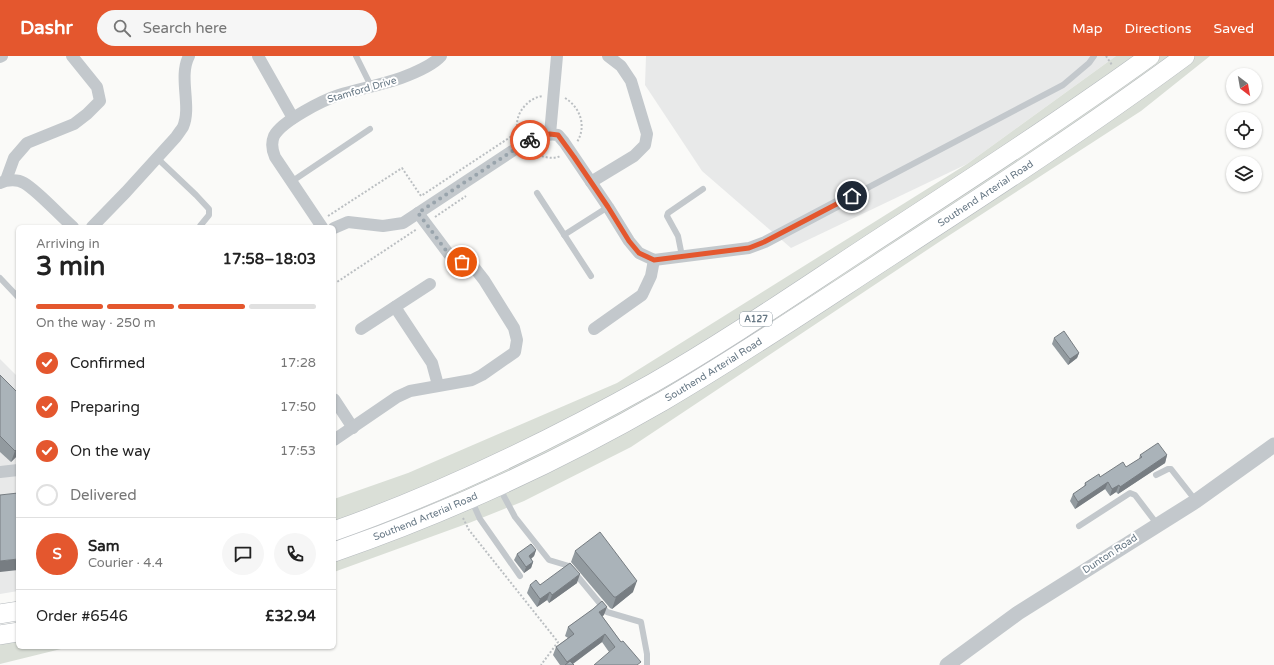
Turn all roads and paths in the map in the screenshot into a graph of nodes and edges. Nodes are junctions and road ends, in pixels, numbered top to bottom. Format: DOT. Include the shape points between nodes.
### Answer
graph roads {
  1 [pos="72,56"];
  2 [pos="189,56"];
  3 [pos="258,56"];
  4 [pos="356,56"];
  5 [pos="441,56"];
  6 [pos="557,56"];
  7 [pos="608,56"];
  8 [pos="1094,56"];
  9 [pos="1106,56"];
  10 [pos="1150,56"];
  11 [pos="1185,56"];
  12 [pos="1115,70"];
  13 [pos="371,86"];
  14 [pos="553,94"];
  15 [pos="293,118"];
  16 [pos="370,129"];
  17 [pos="518,132"];
  18 [pos="550,134"];
  19 [pos="523,144"];
  20 [pos="570,151"];
  21 [pos="531,153"];
  22 [pos="524,157"];
  23 [pos="156,158"];
  24 [pos="3,182"];
  25 [pos="291,182"];
  26 [pos="591,182"];
  27 [pos="703,189"];
  28 [pos="472,192"];
  29 [pos="537,193"];
  30 [pos="852,196"];
  31 [pos="608,207"];
  32 [pos="418,213"];
  33 [pos="426,223"];
  34 [pos="321,224"];
  35 [pos="71,225"];
  36 [pos="94,225"];
  37 [pos="201,225"];
  38 [pos="336,227"];
  39 [pos="564,235"];
  40 [pos="682,256"];
  41 [pos="654,260"];
  42 [pos="591,276"];
  43 [pos="0,278"];
  44 [pos="336,283"];
  45 [pos="430,284"];
  46 [pos="16,294"];
  47 [pos="395,307"];
  48 [pos="361,329"];
  49 [pos="594,329"];
  50 [pos="438,385"];
  51 [pos="336,401"];
  52 [pos="352,428"];
  53 [pos="336,439"];
  54 [pos="1274,445"];
  55 [pos="16,470"];
  56 [pos="0,472"];
  57 [pos="1156,475"];
  58 [pos="498,485"];
  59 [pos="471,498"];
  60 [pos="1196,501"];
  61 [pos="463,517"];
  62 [pos="1157,524"];
  63 [pos="1079,526"];
  64 [pos="336,530"];
  65 [pos="336,551"];
  66 [pos="520,576"];
  67 [pos="16,611"];
  68 [pos="0,614"];
  69 [pos="16,632"];
  70 [pos="0,635"];
  71 [pos="541,665"];
  72 [pos="647,665"];
  73 [pos="947,665"];
  1 -- 24 [label="street" via="97,87 100,100 74,124 27,143 14,158"];
  2 -- 23 [label="street" via="185,74 183,127"];
  3 -- 15 [label="street"];
  4 -- 13 [label="lane"];
  5 -- 13 [label="street, Stamford Drive" via="402,78"];
  6 -- 14 [label="street"];
  7 -- 26 [label="street" via="621,66 631,81 647,134 646,145 634,156"];
  8 -- 30 [label="lane" via="1063,85"];
  9 -- 12 [label="path"];
  10 -- 64 [label="highway, Southend Arterial Road / A127" via="986,169 742,329 654,382 559,433 462,480"];
  11 -- 58 [label="highway, Southend Arterial Road / A127" via="1006,180 761,341 662,401 570,451"];
  13 -- 15 [label="street, Stamford Drive" via="325,100"];
  14 -- 17 [label="path" via="540,96 524,106 517,123"];
  14 -- 18 [label="street"];
  14 -- 20 [label="path" via="568,100 576,107 580,117 581,135"];
  15 -- 25 [label="street, Stamford Drive" via="274,137 272,150"];
  16 -- 25 [label="lane"];
  17 -- 19 [label="path"];
  17 -- 34 [label="path" via="421,196 402,168"];
  18 -- 19 [label="street"];
  18 -- 20 [label="street" via="558,135"];
  19 -- 21 [label="path"];
  19 -- 32 [label="street"];
  20 -- 21 [label="path" via="557,158"];
  20 -- 26 [label="street"];
  21 -- 22 [label="path"];
  23 -- 36 [label="street"];
  23 -- 37 [label="lane" via="209,209 209,215"];
  24 -- 35 [label="street" via="23,182"];
  25 -- 34 [label="street, Stamford Drive"];
  26 -- 31 [label="street"];
  27 -- 40 [label="lane" via="667,216 678,236"];
  28 -- 33 [label="path"];
  29 -- 39 [label="lane"];
  30 -- 40 [label="street" via="749,248"];
  31 -- 39 [label="lane"];
  31 -- 41 [label="street" via="639,253"];
  32 -- 33 [label="street"];
  32 -- 38 [label="street" via="403,223 383,226 348,222"];
  33 -- 44 [label="path"];
  33 -- 50 [label="street" via="451,257 473,266 484,280 514,328 517,340 515,352 482,375 472,380"];
  39 -- 42 [label="lane"];
  40 -- 41 [label="street"];
  41 -- 49 [label="street" via="651,276 642,295"];
  43 -- 46 [label="lane"];
  45 -- 47 [label="street"];
  47 -- 48 [label="street"];
  47 -- 50 [label="street" via="432,363"];
  50 -- 52 [label="street" via="410,391 397,397"];
  51 -- 52 [label="street"];
  52 -- 53 [label="street"];
  54 -- 60 [label="street, Dunton Road"];
  55 -- 56 [label="street"];
  57 -- 60 [label="lane" via="1171,469"];
  58 -- 59 [label="highway, Southend Arterial Road / A127"];
  58 -- 72 [label="lane" via="515,517 549,560 569,566 607,612 641,622"];
  59 -- 65 [label="highway, Southend Arterial Road / A127"];
  59 -- 66 [label="lane" via="480,519"];
  60 -- 62 [label="street, Dunton Road"];
  61 -- 71 [label="path" via="469,530 558,642"];
  62 -- 63 [label="lane" via="1130,493"];
  62 -- 73 [label="street, Dunton Road" via="1018,613"];
  67 -- 68 [label="highway"];
  69 -- 70 [label="highway"];
}
